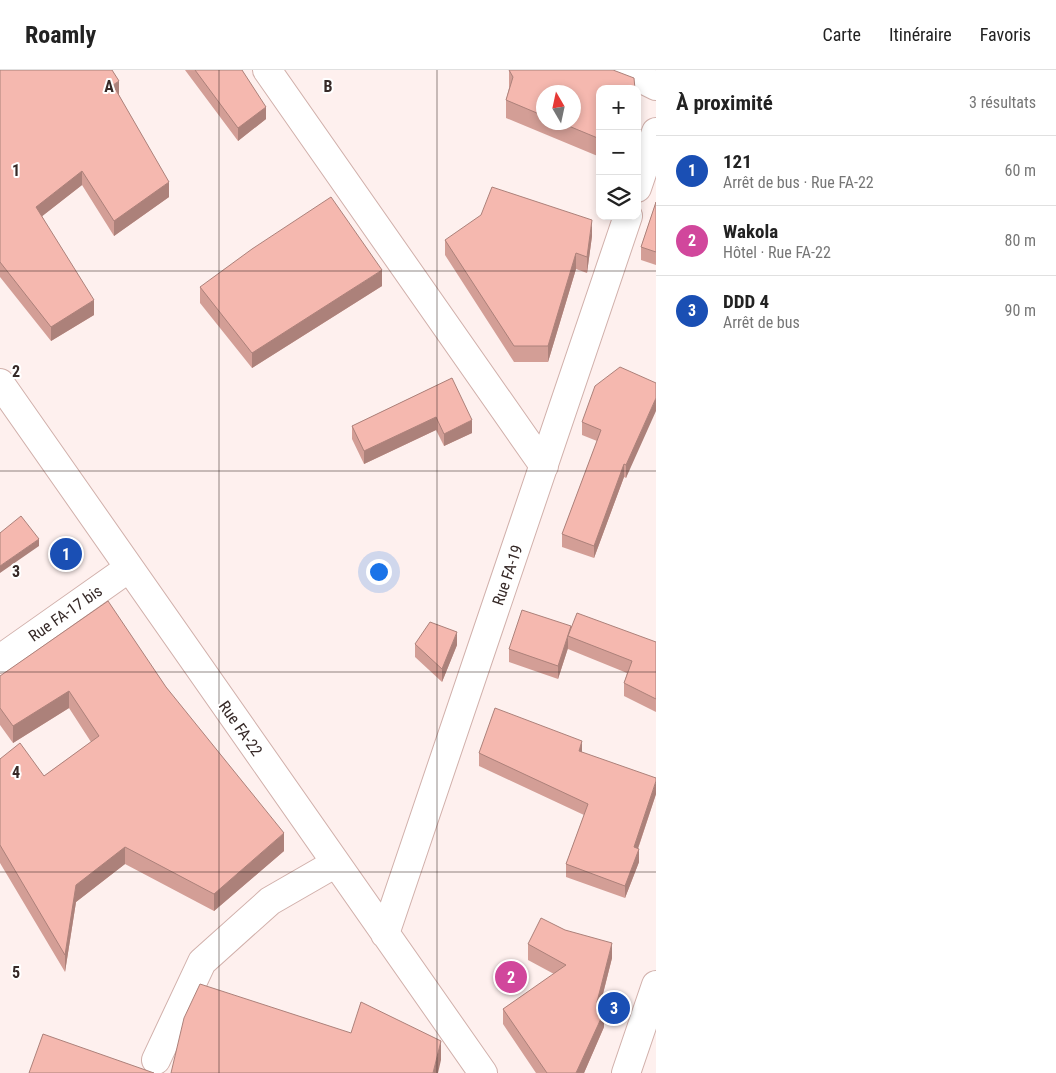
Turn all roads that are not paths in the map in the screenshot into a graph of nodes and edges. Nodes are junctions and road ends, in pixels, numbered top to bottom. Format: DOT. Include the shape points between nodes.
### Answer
graph roads {
  1 [pos="267,70"];
  2 [pos="624,70"];
  3 [pos="656,86"];
  4 [pos="656,132"];
  5 [pos="641,176"];
  6 [pos="627,220"];
  7 [pos="0,383"];
  8 [pos="544,466"];
  9 [pos="129,568"];
  10 [pos="0,659"];
  11 [pos="336,863"];
  12 [pos="385,934"];
  13 [pos="656,985"];
  14 [pos="156,1060"];
  15 [pos="483,1073"];
  16 [pos="626,1073"];
  1 -- 8 [label="street"];
  2 -- 3 [label="street"];
  4 -- 5 [label="street"];
  6 -- 8 [label="street, Rue FA-19"];
  7 -- 9 [label="street, Rue FA-22"];
  8 -- 12 [label="street, Rue FA-19"];
  9 -- 10 [label="street, Rue FA-17 bis"];
  9 -- 11 [label="street, Rue FA-22"];
  11 -- 12 [label="street, Rue FA-22"];
  11 -- 14 [label="street" via="270,901 202,962"];
  12 -- 15 [label="street, Rue FA-22"];
  13 -- 16 [label="street"];
}
